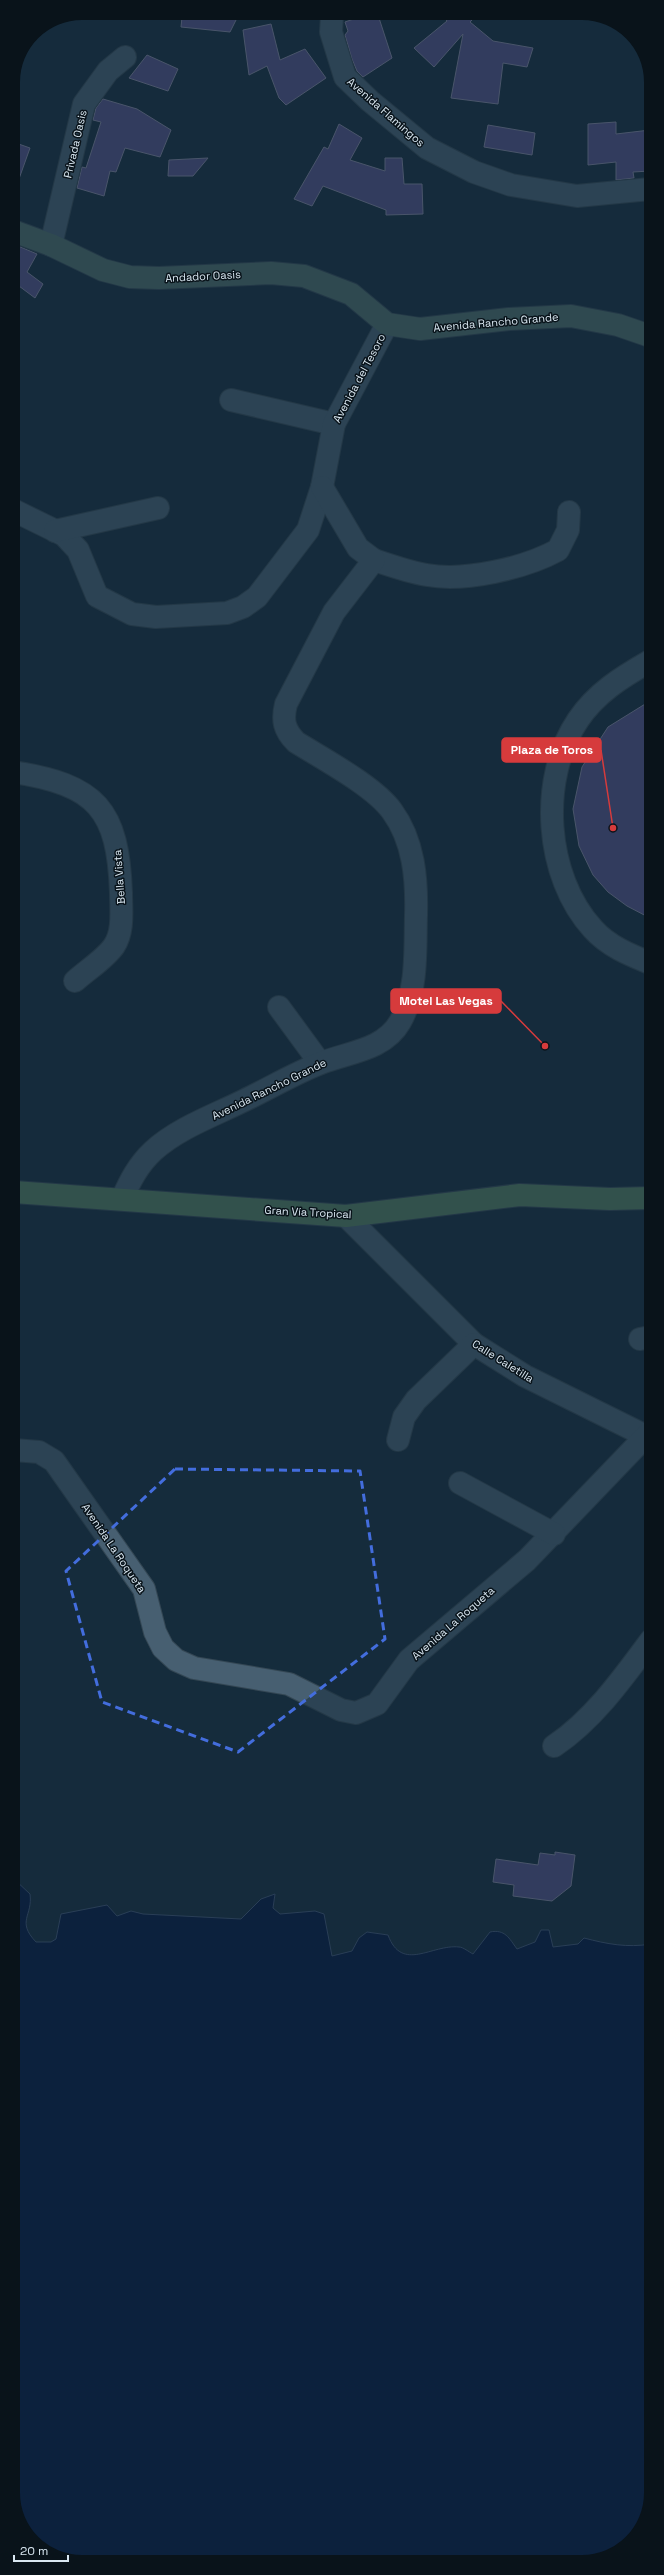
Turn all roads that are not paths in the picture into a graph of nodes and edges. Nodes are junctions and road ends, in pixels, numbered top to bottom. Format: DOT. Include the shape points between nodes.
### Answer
graph roads {
  1 [pos="332,20"];
  2 [pos="124,57"];
  3 [pos="644,190"];
  4 [pos="20,234"];
  5 [pos="51,245"];
  6 [pos="387,324"];
  7 [pos="644,334"];
  8 [pos="231,400"];
  9 [pos="334,424"];
  10 [pos="322,488"];
  11 [pos="158,508"];
  12 [pos="569,512"];
  13 [pos="20,514"];
  14 [pos="55,531"];
  15 [pos="374,560"];
  16 [pos="644,664"];
  17 [pos="20,773"];
  18 [pos="644,960"];
  19 [pos="75,981"];
  20 [pos="279,1007"];
  21 [pos="320,1063"];
  22 [pos="20,1192"];
  23 [pos="644,1198"];
  24 [pos="122,1199"];
  25 [pos="346,1216"];
  26 [pos="474,1344"];
  27 [pos="644,1435"];
  28 [pos="398,1440"];
  29 [pos="644,1441"];
  30 [pos="20,1450"];
  31 [pos="460,1483"];
  32 [pos="554,1534"];
  33 [pos="644,1648"];
  34 [pos="554,1746"];
  1 -- 3 [label="street, Avenida Flamingos" via="331,32 346,77 370,101 427,148 474,172 512,185 577,196"];
  2 -- 5 [label="street, Privada Oasis" via="108,71 84,104"];
  4 -- 5 [label="street, Andador Oasis"];
  5 -- 6 [label="street, Andador Oasis" via="103,270 130,277 272,273 304,276 351,294"];
  6 -- 7 [label="street, Avenida Rancho Grande" via="420,329 509,319 571,316 618,325"];
  6 -- 9 [label="street, Avenida del Tesoro"];
  8 -- 9 [label="street"];
  9 -- 10 [label="street, Avenida del Tesoro"];
  10 -- 14 [label="street, Avenida del Tesoro" via="308,530 268,586 243,607 227,613 156,617 132,614 97,596 78,550 64,535"];
  10 -- 15 [label="street" via="358,548"];
  11 -- 14 [label="street"];
  12 -- 15 [label="street" via="568,530 558,550 511,568 475,575 429,576"];
  13 -- 14 [label="street, Avenida del Tesoro"];
  15 -- 21 [label="street, Avenida Rancho Grande" via="334,612 286,704 283,716 287,733 296,742 374,793 392,811 408,843 417,879 414,963 408,1003 401,1021 391,1035 374,1046"];
  16 -- 18 [label="street" via="596,698 577,720 563,750 555,782 553,812 561,874 573,904 594,930 623,951"];
  17 -- 19 [label="street, Bella Vista" via="46,777 86,795 108,821 117,842 122,923 114,946"];
  20 -- 21 [label="street"];
  21 -- 24 [label="street, Avenida Rancho Grande" via="177,1134 154,1150 136,1170"];
  22 -- 24 [label="main road, Gran Vía Tropical"];
  23 -- 25 [label="main road, Gran Vía Tropical" via="520,1195"];
  24 -- 25 [label="main road, Gran Vía Tropical"];
  25 -- 26 [label="street, Calle Caletilla"];
  26 -- 27 [label="street, Calle Caletilla" via="524,1376"];
  26 -- 28 [label="street" via="416,1400 404,1417"];
  29 -- 32 [label="street, Avenida La Roqueta"];
  30 -- 32 [label="street, Avenida La Roqueta" via="39,1452 54,1461 144,1589 155,1632 163,1648 176,1660 194,1668 289,1684 341,1710 356,1713 377,1704 409,1660"];
  31 -- 32 [label="street"];
  33 -- 34 [label="street" via="574,1733"];
}
